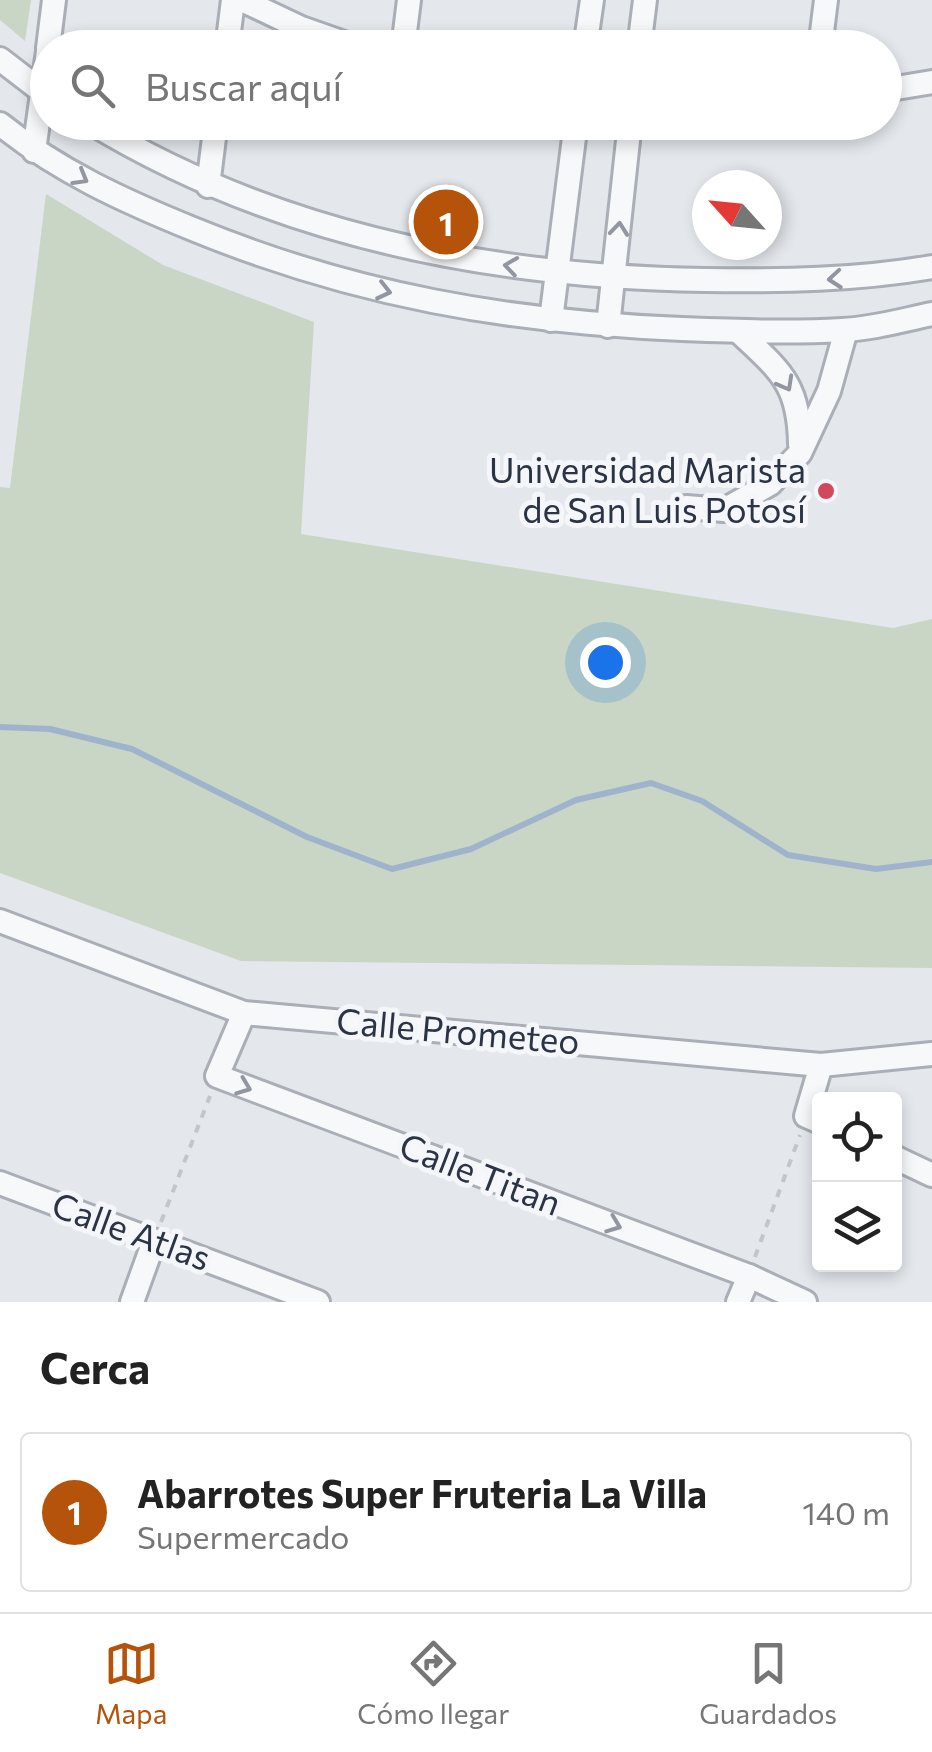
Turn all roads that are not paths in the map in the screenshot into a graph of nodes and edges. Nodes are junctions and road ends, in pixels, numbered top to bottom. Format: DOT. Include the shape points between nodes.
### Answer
graph roads {
  1 [pos="54,0"];
  2 [pos="233,0"];
  3 [pos="242,0"];
  4 [pos="409,0"];
  5 [pos="592,0"];
  6 [pos="645,0"];
  7 [pos="826,0"];
  8 [pos="50,30"];
  9 [pos="229,30"];
  10 [pos="307,30"];
  11 [pos="405,30"];
  12 [pos="588,30"];
  13 [pos="641,30"];
  14 [pos="822,30"];
  15 [pos="0,59"];
  16 [pos="932,82"];
  17 [pos="30,83"];
  18 [pos="902,87"];
  19 [pos="1,127"];
  20 [pos="36,140"];
  21 [pos="119,140"];
  22 [pos="214,140"];
  23 [pos="574,140"];
  24 [pos="628,140"];
  25 [pos="34,151"];
  26 [pos="208,186"];
  27 [pos="932,267"];
  28 [pos="557,273"];
  29 [pos="613,279"];
  30 [pos="932,314"];
  31 [pos="551,320"];
  32 [pos="608,326"];
  33 [pos="846,330"];
  34 [pos="738,331"];
  35 [pos="800,453"];
  36 [pos="686,507"];
  37 [pos="0,921"];
  38 [pos="244,1013"];
  39 [pos="932,1054"];
  40 [pos="821,1065"];
  41 [pos="817,1092"];
  42 [pos="902,1161"];
  43 [pos="932,1175"];
  44 [pos="0,1183"];
  45 [pos="154,1241"];
  46 [pos="749,1276"];
  47 [pos="132,1302"];
  48 [pos="318,1302"];
  49 [pos="738,1302"];
  50 [pos="805,1302"];
  1 -- 8 [label="street"];
  2 -- 9 [label="street"];
  3 -- 10 [label="street"];
  4 -- 11 [label="street"];
  5 -- 12 [label="street"];
  6 -- 13 [label="street"];
  7 -- 14 [label="street"];
  15 -- 17 [label="street"];
  16 -- 18 [label="street"];
  19 -- 25 [label="street"];
  20 -- 25 [label="street"];
  21 -- 26 [label="street"];
  22 -- 26 [label="street"];
  23 -- 28 [label="street"];
  29 -- 24 [label="street, one-way"];
  25 -- 31 [label="street, one-way" via="121,200 251,253 346,283"];
  28 -- 26 [label="street, one-way" via="361,238"];
  27 -- 29 [label="street, one-way" via="808,282"];
  28 -- 29 [label="street"];
  28 -- 31 [label="street"];
  29 -- 32 [label="street"];
  30 -- 33 [label="street"];
  31 -- 32 [label="street"];
  32 -- 34 [label="street"];
  33 -- 34 [label="street"];
  33 -- 35 [label="street" via="829,391"];
  34 -- 35 [label="street, one-way" via="782,374 799,410"];
  35 -- 36 [label="street" via="770,484 724,510"];
  37 -- 38 [label="street, Calle Prometeo"];
  38 -- 40 [label="street, Calle Prometeo"];
  38 -- 46 [label="street, Calle Titan, one-way" via="217,1076"];
  39 -- 40 [label="street, Calle Prometeo"];
  40 -- 41 [label="street"];
  42 -- 43 [label="street"];
  44 -- 45 [label="street, Calle Atlas"];
  45 -- 47 [label="street"];
  45 -- 48 [label="street, Calle Atlas"];
  46 -- 49 [label="street"];
  46 -- 50 [label="street, Calle Titan"];
}
